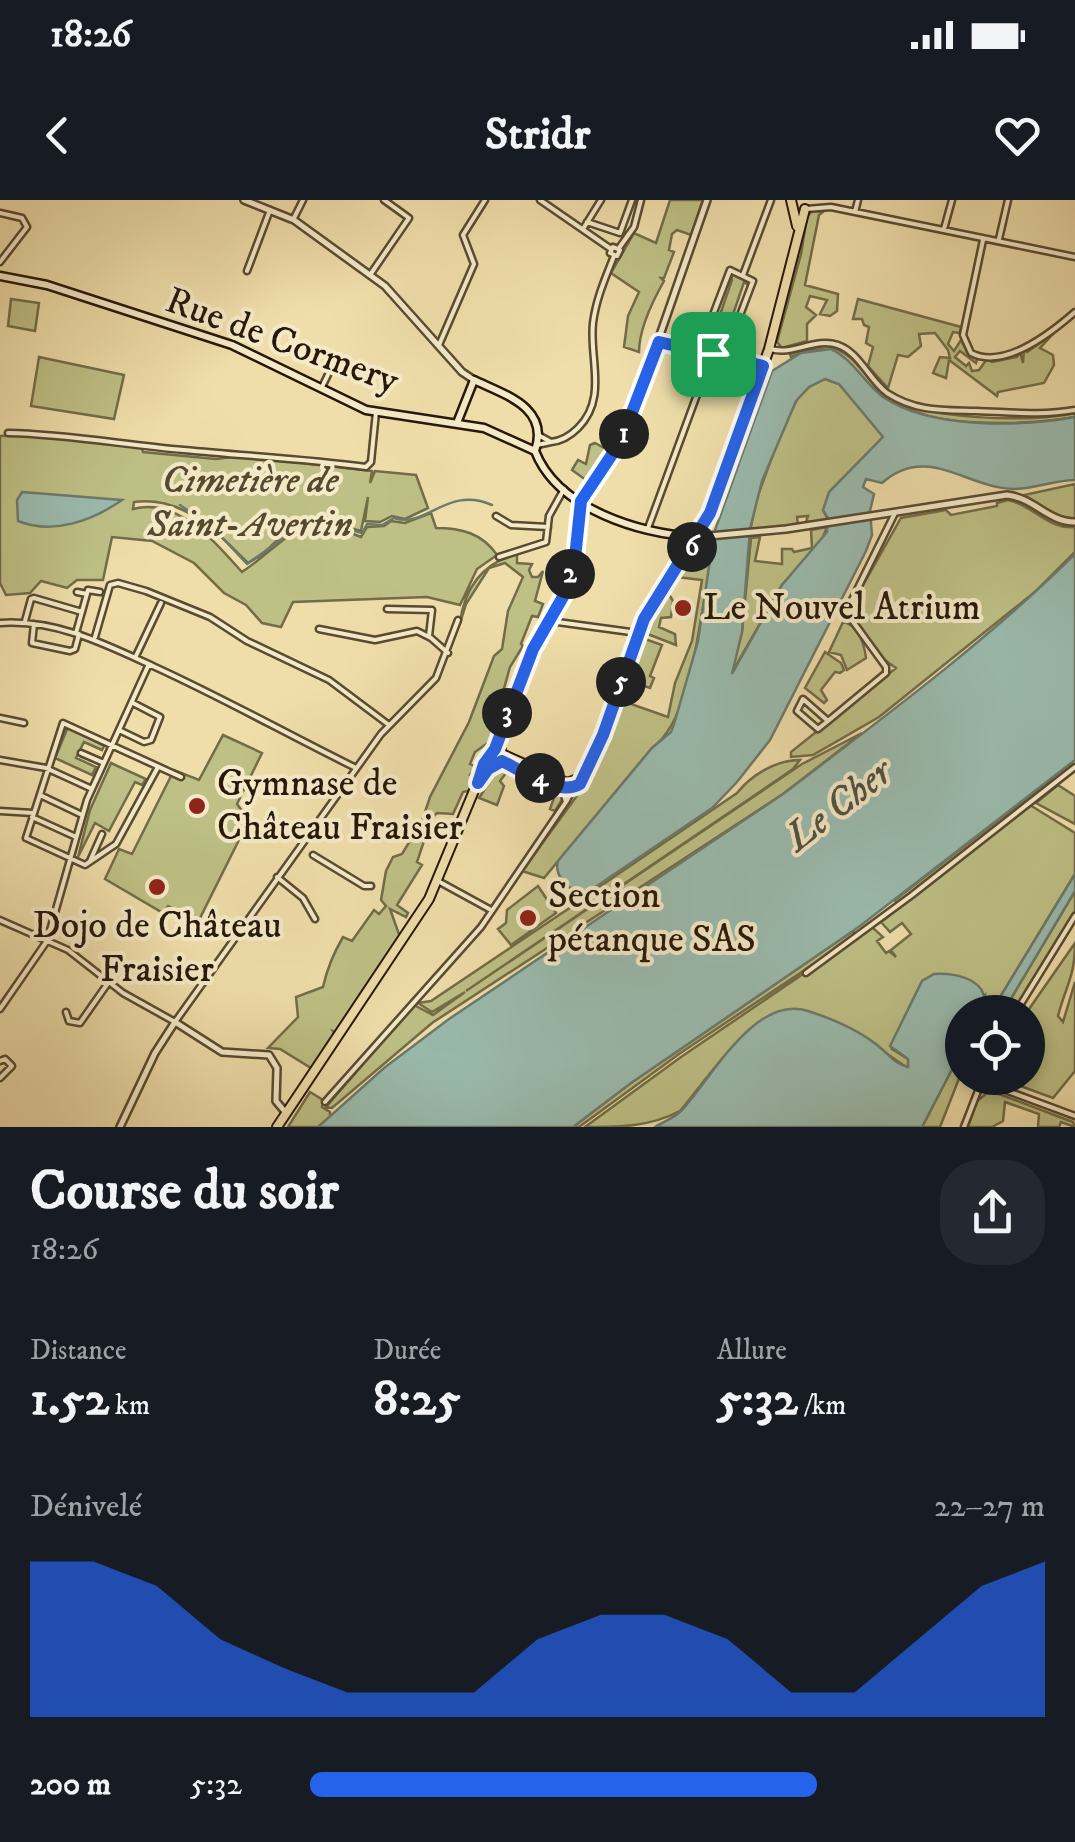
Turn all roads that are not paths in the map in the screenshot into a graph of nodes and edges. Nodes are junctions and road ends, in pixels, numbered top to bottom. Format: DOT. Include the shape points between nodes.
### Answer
graph roads {
  1 [pos="244,200"];
  2 [pos="303,200"];
  3 [pos="384,200"];
  4 [pos="485,200"];
  5 [pos="541,200"];
  6 [pos="600,200"];
  7 [pos="632,200"];
  8 [pos="641,200"];
  9 [pos="708,200"];
  10 [pos="771,200"];
  11 [pos="858,200"];
  12 [pos="952,200"];
  13 [pos="1008,200"];
  14 [pos="791,203"];
  15 [pos="808,204"];
  16 [pos="831,207"];
  17 [pos="270,210"];
  18 [pos="854,212"];
  19 [pos="0,214"];
  20 [pos="294,220"];
  21 [pos="587,222"];
  22 [pos="583,229"];
  23 [pos="944,230"];
  24 [pos="797,235"];
  25 [pos="984,238"];
  26 [pos="998,242"];
  27 [pos="611,248"];
  28 [pos="619,248"];
  29 [pos="614,256"];
  30 [pos="1075,258"];
  31 [pos="0,262"];
  32 [pos="247,271"];
  33 [pos="370,275"];
  34 [pos="743,275"];
  35 [pos="0,276"];
  36 [pos="1075,312"];
  37 [pos="719,335"];
  38 [pos="659,342"];
  39 [pos="438,345"];
  40 [pos="769,349"];
  41 [pos="713,354"];
  42 [pos="337,356"];
  43 [pos="763,366"];
  44 [pos="474,380"];
  45 [pos="321,388"];
  46 [pos="1075,410"];
  47 [pos="376,412"];
  48 [pos="458,423"];
  49 [pos="8,433"];
  50 [pos="540,436"];
  51 [pos="551,442"];
  52 [pos="536,448"];
  53 [pos="564,489"];
  54 [pos="581,501"];
  55 [pos="895,513"];
  56 [pos="496,516"];
  57 [pos="1075,522"];
  58 [pos="548,527"];
  59 [pos="646,531"];
  60 [pos="698,537"];
  61 [pos="499,557"];
  62 [pos="77,592"];
  63 [pos="100,592"];
  64 [pos="87,594"];
  65 [pos="161,603"];
  66 [pos="387,609"];
  67 [pos="82,612"];
  68 [pos="458,620"];
  69 [pos="550,621"];
  70 [pos="0,623"];
  71 [pos="25,623"];
  72 [pos="34,624"];
  73 [pos="319,629"];
  74 [pos="134,632"];
  75 [pos="78,633"];
  76 [pos="638,634"];
  77 [pos="428,636"];
  78 [pos="144,637"];
  79 [pos="95,638"];
  80 [pos="448,653"];
  81 [pos="135,658"];
  82 [pos="149,664"];
  83 [pos="132,703"];
  84 [pos="0,718"];
  85 [pos="828,721"];
  86 [pos="24,724"];
  87 [pos="389,725"];
  88 [pos="119,730"];
  89 [pos="112,746"];
  90 [pos="495,749"];
  91 [pos="81,753"];
  92 [pos="497,759"];
  93 [pos="0,760"];
  94 [pos="104,763"];
  95 [pos="158,767"];
  96 [pos="1075,767"];
  97 [pos="46,768"];
  98 [pos="356,768"];
  99 [pos="586,771"];
  100 [pos="180,777"];
  101 [pos="562,788"];
  102 [pos="574,788"];
  103 [pos="92,789"];
  104 [pos="40,794"];
  105 [pos="566,802"];
  106 [pos="0,811"];
  107 [pos="33,815"];
  108 [pos="82,815"];
  109 [pos="102,834"];
  110 [pos="76,837"];
  111 [pos="313,855"];
  112 [pos="70,860"];
  113 [pos="90,862"];
  114 [pos="277,877"];
  115 [pos="438,882"];
  116 [pos="371,886"];
  117 [pos="491,910"];
  118 [pos="1075,916"];
  119 [pos="315,918"];
  120 [pos="0,920"];
  121 [pos="47,940"];
  122 [pos="806,973"];
  123 [pos="108,982"];
  124 [pos="1026,995"];
  125 [pos="0,1008"];
  126 [pos="66,1012"];
  127 [pos="174,1022"];
  128 [pos="0,1060"];
  129 [pos="0,1078"];
  130 [pos="976,1095"];
  131 [pos="1022,1095"];
  132 [pos="325,1102"];
  133 [pos="286,1113"];
  134 [pos="1075,1116"];
  135 [pos="120,1127"];
  136 [pos="276,1127"];
  137 [pos="964,1127"];
  1 -- 17 [label="street"];
  2 -- 20 [label="street"];
  3 -- 33 [label="street" via="409,218"];
  4 -- 39 [label="street" via="464,232 474,264"];
  5 -- 22 [label="street"];
  6 -- 21 [label="street"];
  7 -- 21 [label="street" via="620,233"];
  8 -- 28 [label="street"];
  9 -- 38 [label="street"];
  10 -- 34 [label="street"];
  11 -- 18 [label="street"];
  12 -- 23 [label="street"];
  13 -- 26 [label="street"];
  14 -- 15 [label="main road"];
  14 -- 24 [label="main road"];
  15 -- 16 [label="street"];
  15 -- 16 [label="street"];
  15 -- 24 [label="main road"];
  16 -- 18 [label="street"];
  17 -- 20 [label="street"];
  17 -- 32 [label="street"];
  18 -- 23 [label="street"];
  19 -- 31 [label="street" via="22,218 27,227"];
  20 -- 33 [label="street"];
  21 -- 22 [label="street"];
  22 -- 27 [label="street"];
  23 -- 25 [label="street"];
  24 -- 40 [label="main road"];
  25 -- 26 [label="street"];
  25 -- 36 [label="street" via="963,335 970,353 989,357 1019,350"];
  26 -- 30 [label="street"];
  27 -- 28 [label="street"];
  27 -- 29 [label="street"];
  28 -- 29 [label="street"];
  29 -- 51 [label="street" via="595,310 593,403 576,430"];
  33 -- 39 [label="street"];
  34 -- 37 [label="street" via="752,282 734,336"];
  34 -- 37 [label="street" via="726,273 708,328"];
  35 -- 45 [label="main road, Rue de Cormery" via="47,284 232,346"];
  37 -- 41 [label="street"];
  38 -- 41 [label="street"];
  38 -- 54 [label="street" via="621,441"];
  39 -- 44 [label="street"];
  40 -- 43 [label="main road"];
  40 -- 46 [label="street" via="838,345 887,392 930,410 1034,416"];
  41 -- 43 [label="street"];
  41 -- 59 [label="street"];
  42 -- 45 [label="street"];
  43 -- 60 [label="main road"];
  44 -- 48 [label="main road"];
  44 -- 50 [label="main road" via="521,405"];
  45 -- 47 [label="main road, Rue de Cormery"];
  47 -- 48 [label="main road, Rue de Cormery"];
  47 -- 49 [label="street" via="366,467"];
  48 -- 52 [label="main road, Rue de Cormery"];
  50 -- 51 [label="street"];
  50 -- 52 [label="main road"];
  51 -- 52 [label="street"];
  52 -- 53 [label="main road, Rue de Cormery" via="543,469"];
  53 -- 54 [label="main road, Rue de Cormery"];
  53 -- 58 [label="street"];
  54 -- 59 [label="main road, Rue de Cormery"];
  54 -- 69 [label="street" via="575,558"];
  55 -- 57 [label="street" via="1008,495"];
  55 -- 60 [label="street"];
  55 -- 85 [label="street" via="846,612 886,673"];
  56 -- 58 [label="street" via="511,525"];
  58 -- 61 [label="street" via="543,544"];
  59 -- 60 [label="main road, Rue de Cormery"];
  60 -- 76 [label="main road"];
  62 -- 64 [label="street"];
  63 -- 64 [label="street"];
  64 -- 67 [label="street"];
  65 -- 78 [label="street"];
  66 -- 77 [label="street" via="430,609"];
  67 -- 71 [label="street" via="34,598"];
  67 -- 75 [label="street"];
  68 -- 80 [label="street"];
  69 -- 76 [label="street"];
  69 -- 90 [label="street"];
  70 -- 71 [label="street"];
  71 -- 72 [label="street"];
  72 -- 75 [label="street"];
  72 -- 75 [label="street" via="32,643 70,651"];
  73 -- 77 [label="street" via="368,640 409,630"];
  74 -- 78 [label="street"];
  75 -- 79 [label="street"];
  76 -- 99 [label="main road"];
  77 -- 80 [label="street"];
  78 -- 81 [label="street"];
  79 -- 81 [label="street"];
  79 -- 87 [label="street" via="110,587 118,582 210,617 322,676"];
  80 -- 87 [label="street" via="430,686"];
  81 -- 82 [label="street"];
  82 -- 83 [label="street"];
  82 -- 98 [label="street"];
  83 -- 88 [label="street"];
  83 -- 88 [label="street" via="160,722 148,742"];
  84 -- 86 [label="street"];
  85 -- 85 [label="street" via="815,710 803,699 797,711 818,729"];
  87 -- 98 [label="street"];
  88 -- 89 [label="street"];
  89 -- 94 [label="street"];
  89 -- 95 [label="street"];
  89 -- 97 [label="street" via="64,723"];
  90 -- 92 [label="main road"];
  91 -- 94 [label="street"];
  92 -- 99 [label="main road" via="567,784"];
  92 -- 101 [label="main road"];
  92 -- 115 [label="main road" via="478,783"];
  93 -- 97 [label="street"];
  94 -- 103 [label="street"];
  95 -- 100 [label="street"];
  95 -- 113 [label="street" via="116,844"];
  96 -- 122 [label="street"];
  97 -- 103 [label="street"];
  97 -- 104 [label="street"];
  98 -- 114 [label="street"];
  99 -- 102 [label="main road"];
  101 -- 102 [label="main road"];
  101 -- 105 [label="street"];
  102 -- 105 [label="street"];
  103 -- 108 [label="street"];
  104 -- 107 [label="street"];
  104 -- 108 [label="street"];
  105 -- 117 [label="street"];
  106 -- 107 [label="street"];
  107 -- 110 [label="street"];
  107 -- 112 [label="street" via="26,840"];
  108 -- 110 [label="street"];
  109 -- 113 [label="street"];
  110 -- 112 [label="street"];
  111 -- 116 [label="street"];
  112 -- 113 [label="street"];
  112 -- 121 [label="street"];
  114 -- 119 [label="street" via="304,898"];
  114 -- 127 [label="street"];
  115 -- 117 [label="street"];
  115 -- 133 [label="main road"];
  117 -- 132 [label="street"];
  118 -- 124 [label="street"];
  120 -- 121 [label="street"];
  121 -- 123 [label="street"];
  121 -- 125 [label="street"];
  123 -- 126 [label="street" via="80,1023 69,1021"];
  123 -- 127 [label="street"];
  127 -- 133 [label="street" via="222,1052 269,1055 277,1068 276,1101"];
  127 -- 135 [label="street"];
  128 -- 129 [label="street" via="12,1066"];
  130 -- 137 [label="street"];
  131 -- 134 [label="street"];
  133 -- 136 [label="main road"];
}
